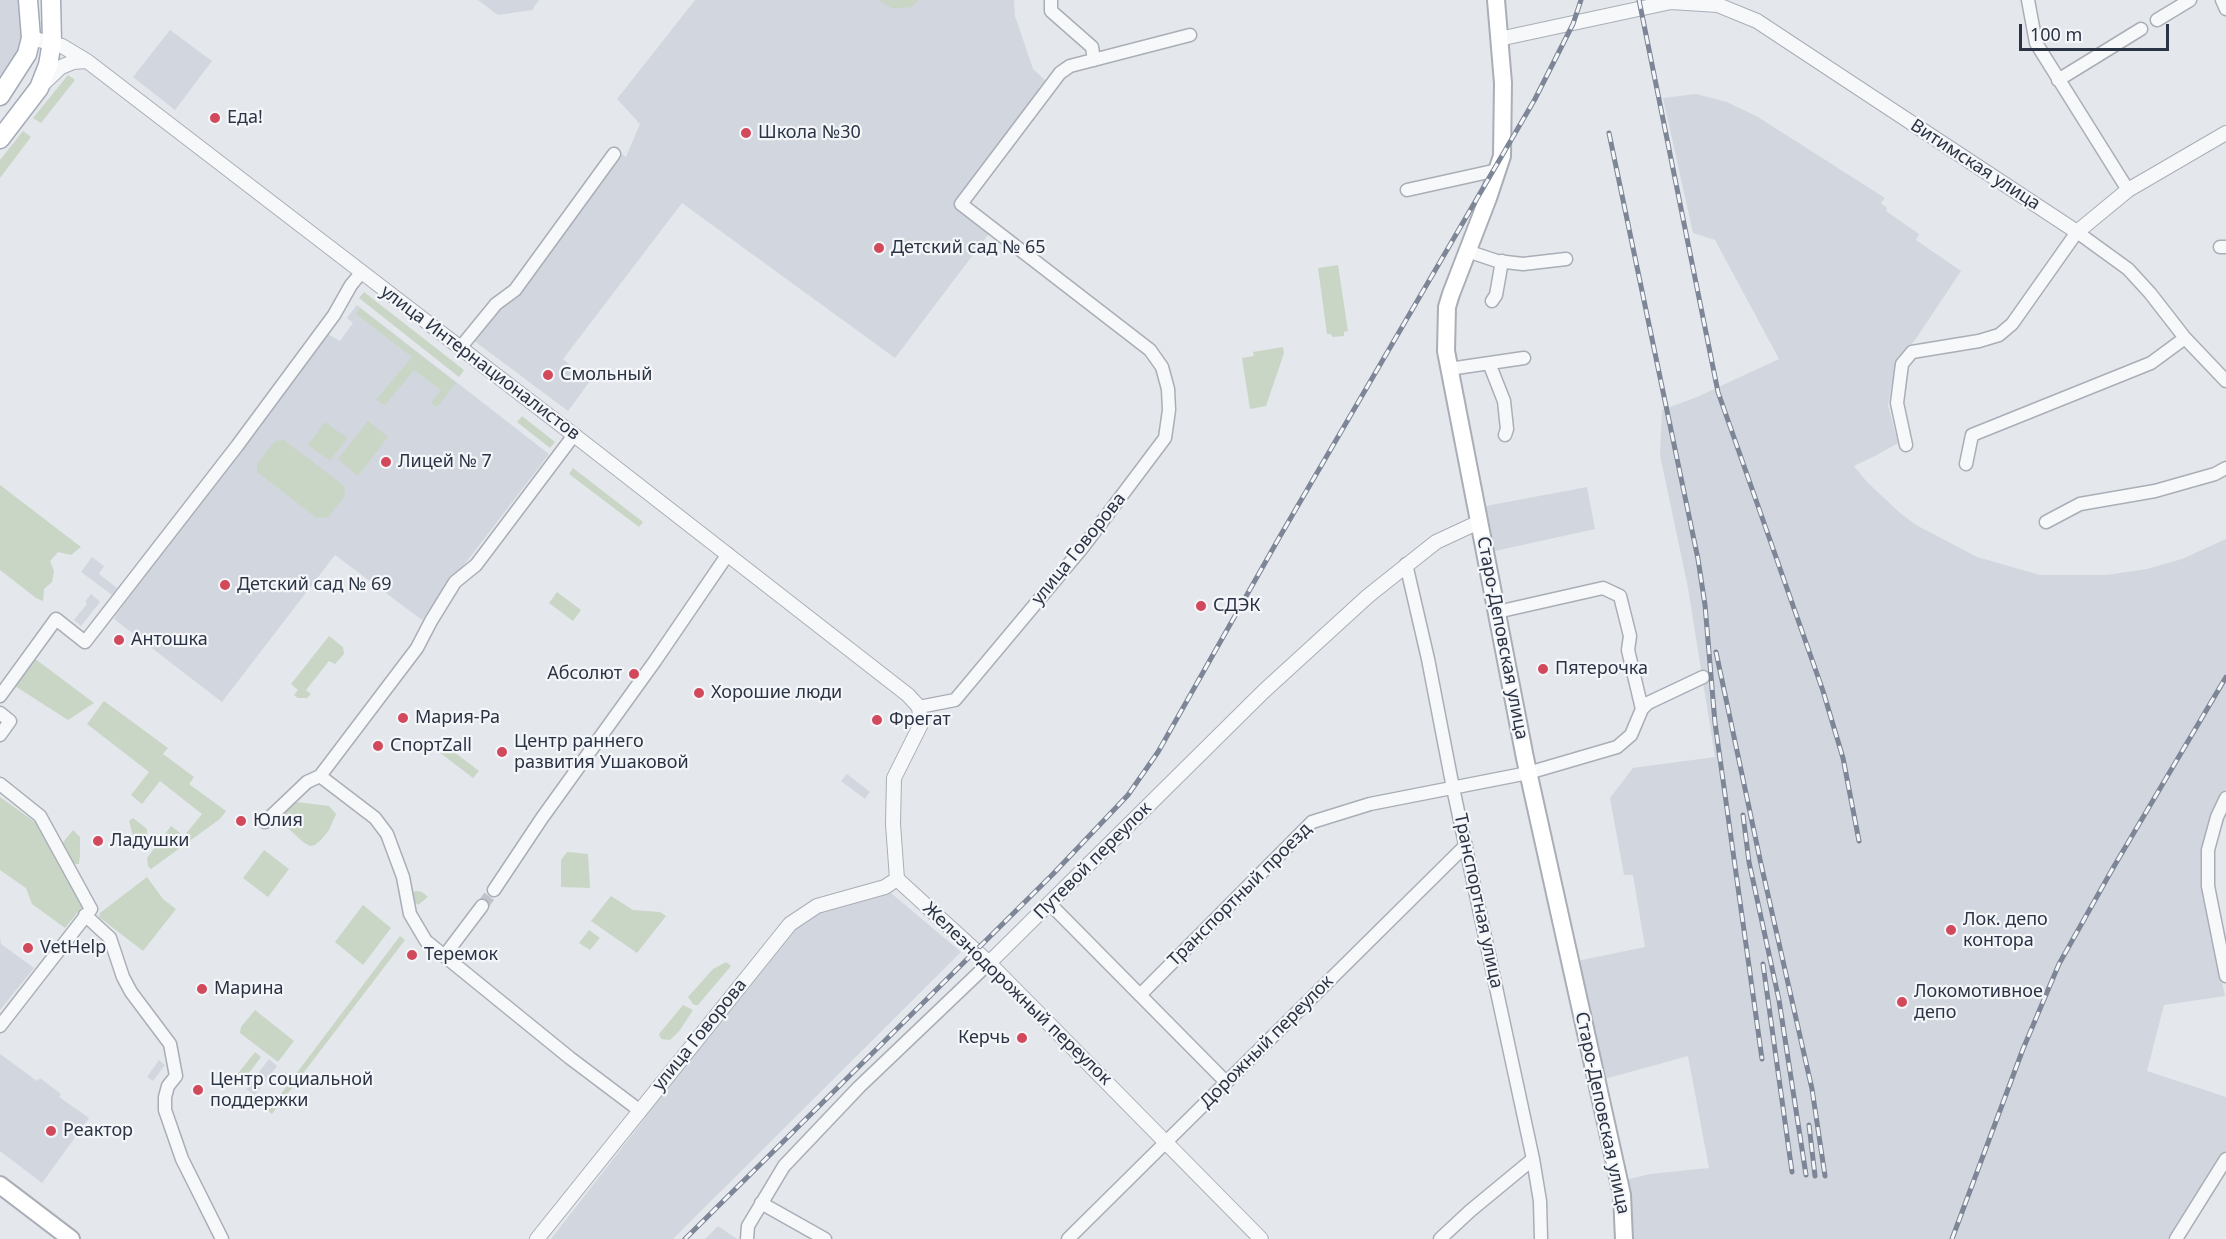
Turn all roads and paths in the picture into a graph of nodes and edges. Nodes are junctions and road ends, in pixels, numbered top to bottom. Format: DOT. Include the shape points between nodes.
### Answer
graph roads {
  1 [pos="28,0"];
  2 [pos="51,0"];
  3 [pos="1051,0"];
  4 [pos="1496,0"];
  5 [pos="2028,0"];
  6 [pos="2190,0"];
  7 [pos="2222,0"];
  8 [pos="1689,1"];
  9 [pos="2226,9"];
  10 [pos="2157,20"];
  11 [pos="2141,29"];
  12 [pos="1190,35"];
  13 [pos="31,38"];
  14 [pos="1499,39"];
  15 [pos="52,42"];
  16 [pos="1094,60"];
  17 [pos="87,61"];
  18 [pos="2058,80"];
  19 [pos="39,88"];
  20 [pos="0,96"];
  21 [pos="2226,133"];
  22 [pos="0,139"];
  23 [pos="614,154"];
  24 [pos="1498,167"];
  25 [pos="1407,190"];
  26 [pos="2128,190"];
  27 [pos="2077,232"];
  28 [pos="1467,251"];
  29 [pos="1566,259"];
  30 [pos="1502,261"];
  31 [pos="361,273"];
  32 [pos="1492,301"];
  33 [pos="2185,338"];
  34 [pos="460,348"];
  35 [pos="1524,358"];
  36 [pos="1489,363"];
  37 [pos="1449,369"];
  38 [pos="2226,381"];
  39 [pos="574,435"];
  40 [pos="1505,435"];
  41 [pos="1906,445"];
  42 [pos="1966,464"];
  43 [pos="2226,468"];
  44 [pos="1479,522"];
  45 [pos="2046,522"];
  46 [pos="728,554"];
  47 [pos="1406,564"];
  48 [pos="1497,612"];
  49 [pos="1703,677"];
  50 [pos="0,696"];
  51 [pos="919,707"];
  52 [pos="1642,709"];
  53 [pos="0,713"];
  54 [pos="0,735"];
  55 [pos="1528,773"];
  56 [pos="320,776"];
  57 [pos="0,784"];
  58 [pos="1453,788"];
  59 [pos="2226,798"];
  60 [pos="265,822"];
  61 [pos="1466,845"];
  62 [pos="897,879"];
  63 [pos="494,890"];
  64 [pos="1050,904"];
  65 [pos="483,906"];
  66 [pos="85,915"];
  67 [pos="445,955"];
  68 [pos="989,963"];
  69 [pos="2226,976"];
  70 [pos="1140,994"];
  71 [pos="0,1026"];
  72 [pos="1226,1082"];
  73 [pos="639,1110"];
  74 [pos="1167,1142"];
  75 [pos="1533,1159"];
  76 [pos="2226,1159"];
  77 [pos="0,1185"];
  78 [pos="761,1203"];
  79 [pos="71,1239"];
  80 [pos="222,1239"];
  81 [pos="537,1239"];
  82 [pos="747,1239"];
  83 [pos="825,1239"];
  84 [pos="1068,1239"];
  85 [pos="1261,1239"];
  86 [pos="1440,1239"];
  87 [pos="1541,1239"];
  88 [pos="1624,1239"];
  89 [pos="2176,1239"];
  1 -- 13 [label="main road"];
  2 -- 15 [label="main road"];
  3 -- 16 [label="street" via="1051,11 1092,47"];
  4 -- 14 [label="main road, Старо-Деповская улица"];
  5 -- 18 [label="street" via="2036,43"];
  6 -- 10 [label="street"];
  7 -- 9 [label="street"];
  8 -- 14 [label="street, Витимская улица"];
  8 -- 27 [label="street, Витимская улица" via="1718,5 1757,21"];
  11 -- 18 [label="street"];
  12 -- 16 [label="street"];
  13 -- 15 [label="street, улица Интернационалистов"];
  13 -- 20 [label="main road" via="27,54"];
  14 -- 24 [label="main road, Старо-Деповская улица" via="1503,129"];
  15 -- 17 [label="street, улица Интернационалистов"];
  15 -- 19 [label="main road"];
  16 -- 51 [label="street, улица Говорова" via="1060,73 961,204 1150,350 1162,367 1168,389 1165,438 1083,547 955,700"];
  17 -- 19 [label="street" via="61,67"];
  17 -- 31 [label="street, улица Интернационалистов"];
  18 -- 26 [label="street"];
  19 -- 22 [label="main road"];
  21 -- 26 [label="street"];
  23 -- 34 [label="street" via="515,290 496,304"];
  24 -- 25 [label="street"];
  24 -- 28 [label="main road, Старо-Деповская улица"];
  26 -- 27 [label="street"];
  27 -- 33 [label="street, Витимская улица" via="2128,269"];
  27 -- 41 [label="street" via="2012,324 1999,335 1912,352 1902,364 1897,403"];
  28 -- 30 [label="street"];
  28 -- 37 [label="main road, Старо-Деповская улица" via="1447,306"];
  29 -- 30 [label="street" via="1523,264"];
  30 -- 32 [label="street"];
  31 -- 34 [label="street, улица Интернационалистов"];
  31 -- 50 [label="street" via="237,446 85,642 56,619"];
  33 -- 38 [label="street, Витимская улица"];
  33 -- 42 [label="street" via="2151,363 1972,435"];
  34 -- 39 [label="street, улица Интернационалистов"];
  35 -- 36 [label="street"];
  36 -- 37 [label="street"];
  36 -- 40 [label="street" via="1504,401 1508,429"];
  37 -- 44 [label="main road, Старо-Деповская улица"];
  39 -- 46 [label="street, улица Интернационалистов"];
  39 -- 56 [label="street" via="476,565 455,582 417,648"];
  43 -- 45 [label="street" via="2155,491 2080,504"];
  44 -- 47 [label="street, Путевой переулок" via="1436,542"];
  44 -- 48 [label="main road, Старо-Деповская улица"];
  46 -- 51 [label="street, улица Интернационалистов" via="908,694"];
  46 -- 63 [label="street"];
  47 -- 58 [label="street, Транспортная улица"];
  47 -- 64 [label="street, Путевой переулок" via="1264,691"];
  48 -- 52 [label="street" via="1603,588 1620,597"];
  48 -- 55 [label="main road, Старо-Деповская улица"];
  49 -- 52 [label="street"];
  51 -- 62 [label="street" via="921,724 894,778"];
  52 -- 55 [label="street, Транспортный проезд" via="1630,735 1617,747"];
  53 -- 54 [label="street" via="10,721"];
  55 -- 58 [label="street, Транспортный проезд"];
  55 -- 88 [label="main road, Старо-Деповская улица" via="1622,1195"];
  56 -- 60 [label="street" via="307,782"];
  56 -- 67 [label="street" via="375,818 387,834 404,877 410,914 426,941"];
  57 -- 66 [label="street" via="40,816 91,909"];
  58 -- 61 [label="street, Транспортная улица"];
  58 -- 70 [label="street, Транспортный проезд" via="1370,804 1312,822"];
  59 -- 69 [label="street" via="2208,850 2208,886"];
  61 -- 72 [label="street, Дорожный переулок"];
  61 -- 75 [label="street, Транспортная улица"];
  62 -- 68 [label="street, Железнодорожный переулок"];
  62 -- 73 [label="street, улица Говорова" via="885,887 817,906 790,924"];
  64 -- 68 [label="street, Путевой переулок"];
  64 -- 70 [label="street"];
  65 -- 67 [label="street"];
  66 -- 71 [label="street"];
  66 -- 80 [label="street" via="111,938 131,992 170,1044 176,1076 168,1086 165,1110 182,1159"];
  67 -- 73 [label="street"];
  68 -- 74 [label="street, Железнодорожный переулок"];
  68 -- 78 [label="street, Путевой переулок" via="784,1166"];
  70 -- 72 [label="street"];
  72 -- 74 [label="street, Дорожный переулок"];
  73 -- 81 [label="street, улица Говорова"];
  74 -- 84 [label="street, Дорожный переулок"];
  74 -- 85 [label="street, Железнодорожный переулок"];
  75 -- 86 [label="street"];
  75 -- 87 [label="street, Транспортная улица"];
  76 -- 89 [label="street"];
  77 -- 79 [label="main road"];
  78 -- 82 [label="street, Путевой переулок" via="748,1227"];
  78 -- 83 [label="street"];
}
